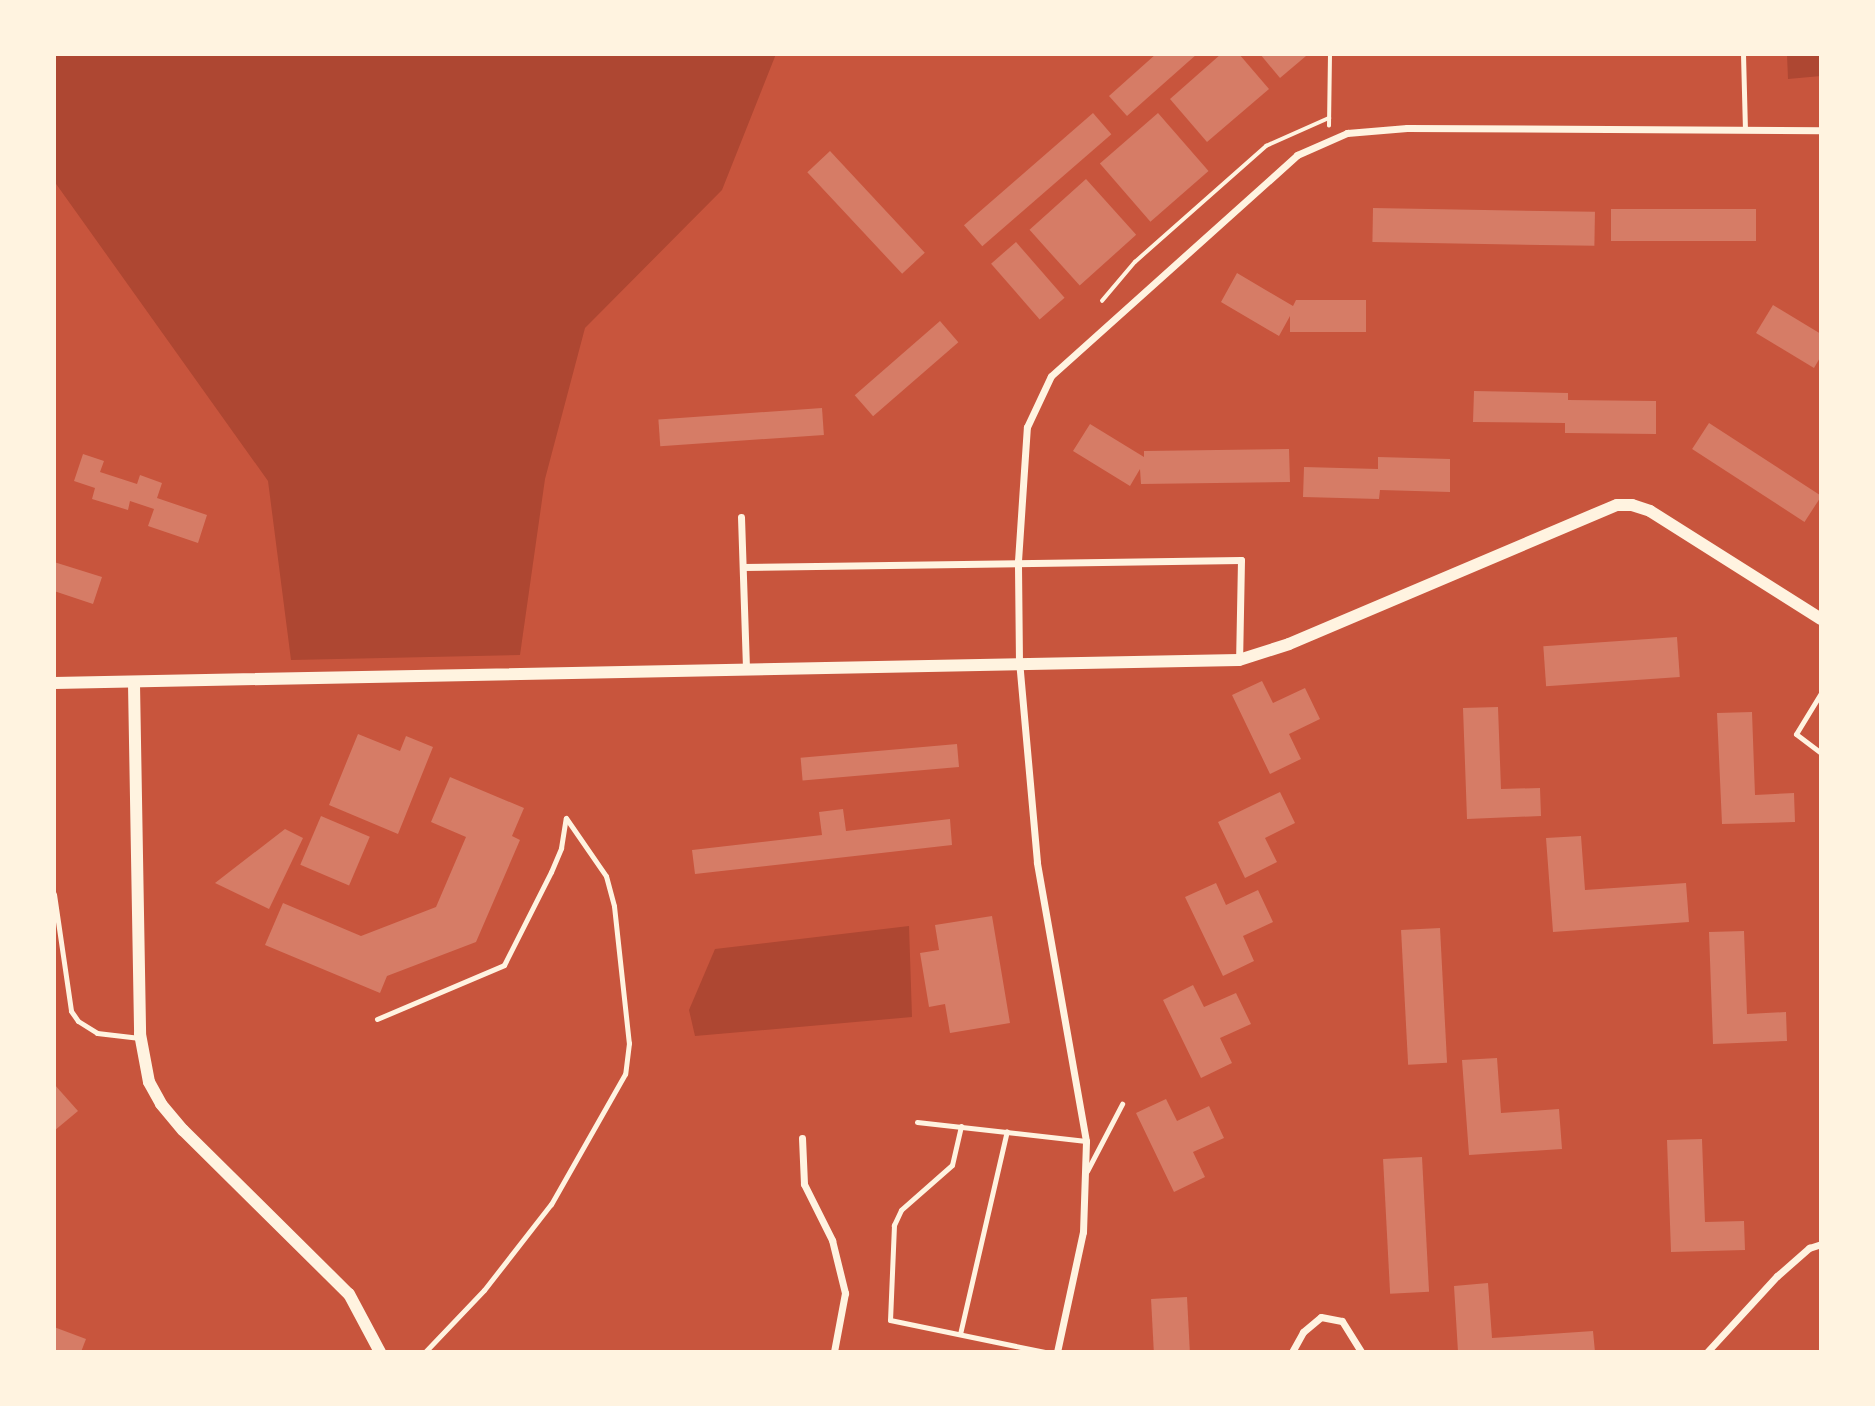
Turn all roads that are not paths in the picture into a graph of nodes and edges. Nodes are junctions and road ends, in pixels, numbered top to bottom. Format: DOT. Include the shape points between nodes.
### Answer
graph roads {
  1 [pos="1743,54"];
  2 [pos="1745,130"];
  3 [pos="1821,130"];
  4 [pos="741,517"];
  5 [pos="1018,561"];
  6 [pos="743,567"];
  7 [pos="1821,619"];
  8 [pos="1239,660"];
  9 [pos="1019,662"];
  10 [pos="746,669"];
  11 [pos="54,683"];
  12 [pos="134,684"];
  13 [pos="1821,693"];
  14 [pos="1821,753"];
  15 [pos="54,894"];
  16 [pos="377,1019"];
  17 [pos="141,1038"];
  18 [pos="1122,1104"];
  19 [pos="917,1122"];
  20 [pos="961,1126"];
  21 [pos="1007,1131"];
  22 [pos="802,1138"];
  23 [pos="1086,1141"];
  24 [pos="1087,1171"];
  25 [pos="1821,1244"];
  26 [pos="960,1334"];
  27 [pos="380,1352"];
  28 [pos="425,1352"];
  29 [pos="834,1352"];
  30 [pos="1045,1352"];
  31 [pos="1056,1352"];
  32 [pos="1292,1352"];
  33 [pos="1361,1352"];
  34 [pos="1707,1352"];
  1 -- 2 [label="lane"];
  2 -- 3 [label="street"];
  2 -- 5 [label="street" via="1407,128 1347,132 1297,155 1051,376 1027,426"];
  4 -- 6 [label="street"];
  5 -- 6 [label="street"];
  5 -- 8 [label="street" via="1241,560"];
  5 -- 9 [label="street"];
  6 -- 10 [label="street"];
  7 -- 8 [label="street" via="1650,511 1617,505 1289,644"];
  8 -- 9 [label="street"];
  9 -- 10 [label="street"];
  9 -- 23 [label="street" via="1037,863"];
  10 -- 12 [label="street"];
  11 -- 12 [label="street"];
  12 -- 17 [label="street"];
  13 -- 14 [label="lane" via="1796,734"];
  15 -- 17 [label="lane" via="71,1011 97,1033"];
  16 -- 28 [label="lane" via="504,965 551,872 566,818 606,876 614,906 629,1043 625,1074 551,1204 484,1290"];
  17 -- 27 [label="street" via="149,1082 161,1104 340,1284 366,1321"];
  18 -- 24 [label="lane"];
  19 -- 20 [label="lane"];
  20 -- 21 [label="lane"];
  20 -- 26 [label="lane" via="951,1165 901,1210 894,1225 890,1320"];
  21 -- 23 [label="lane"];
  21 -- 26 [label="lane"];
  22 -- 29 [label="street" via="804,1184 832,1240 845,1293"];
  23 -- 24 [label="street"];
  24 -- 31 [label="street" via="1083,1232"];
  25 -- 34 [label="street" via="1777,1276"];
  26 -- 30 [label="lane"];
  32 -- 33 [label="street" via="1303,1332 1321,1317 1342,1321"];
}
